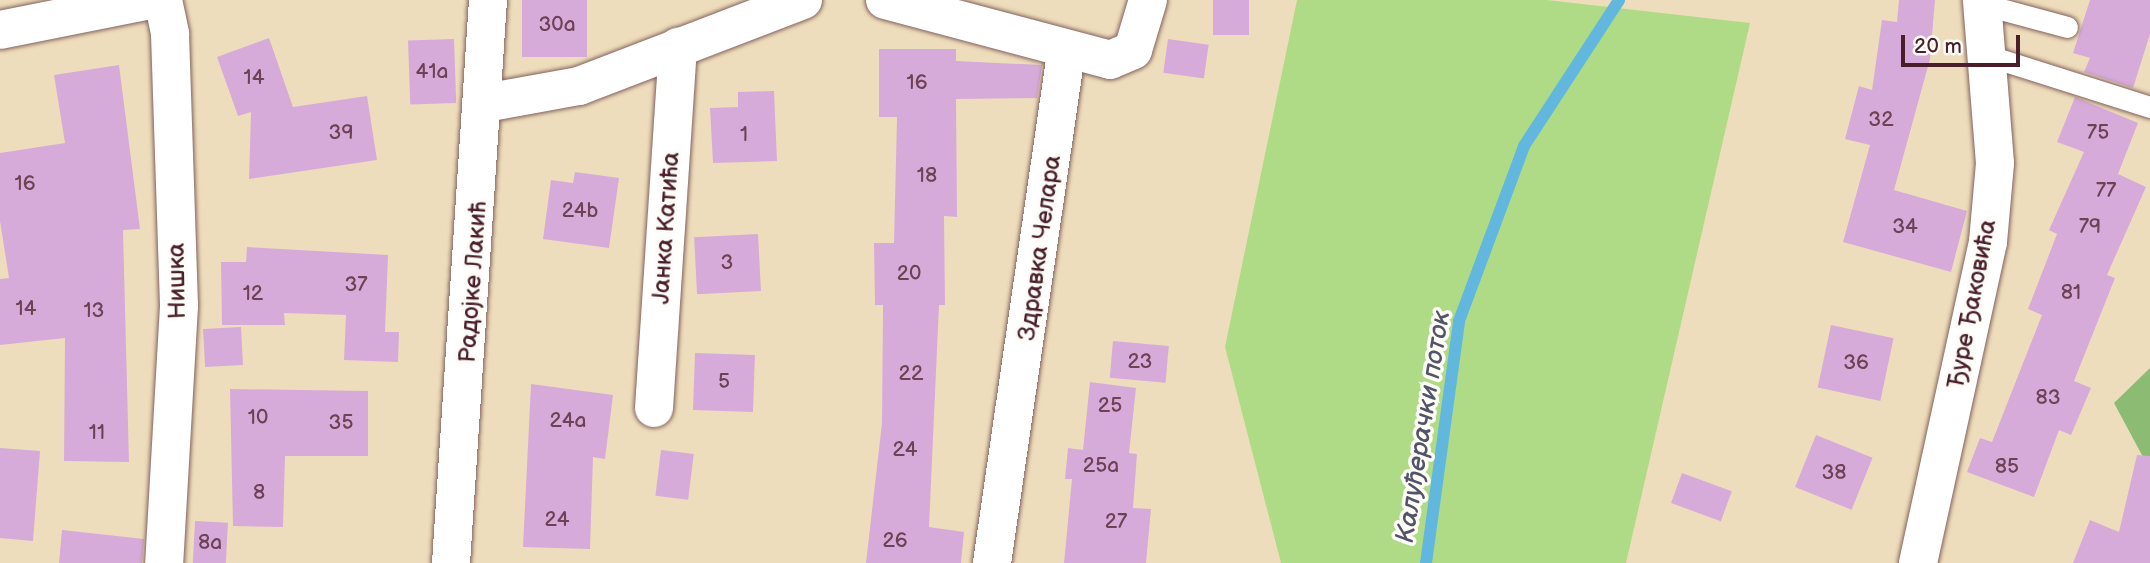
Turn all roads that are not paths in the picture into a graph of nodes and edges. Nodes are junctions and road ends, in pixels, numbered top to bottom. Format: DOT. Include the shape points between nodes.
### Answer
graph roads {
  1 [pos="150,0"];
  2 [pos="163,0"];
  3 [pos="488,0"];
  4 [pos="803,0"];
  5 [pos="885,0"];
  6 [pos="1148,0"];
  7 [pos="1982,2"];
  8 [pos="2067,27"];
  9 [pos="0,30"];
  10 [pos="678,47"];
  11 [pos="1066,53"];
  12 [pos="1986,55"];
  13 [pos="485,103"];
  14 [pos="2150,107"];
  15 [pos="654,408"];
  16 [pos="164,563"];
  17 [pos="451,563"];
  18 [pos="992,563"];
  19 [pos="1919,563"];
  1 -- 9 [label="street"];
  2 -- 16 [label="street, Нишка" via="170,34 179,306"];
  3 -- 13 [label="street, Радојке Лакић"];
  4 -- 10 [label="street"];
  5 -- 11 [label="street"];
  6 -- 11 [label="street" via="1133,50 1110,60"];
  7 -- 8 [label="lane"];
  7 -- 12 [label="street, Ђуре Ђаковића"];
  10 -- 13 [label="street" via="579,86"];
  10 -- 15 [label="street, Јанка Катића"];
  11 -- 18 [label="street, Здравка Челара"];
  12 -- 14 [label="lane"];
  12 -- 19 [label="street, Ђуре Ђаковића" via="1995,163 1988,242"];
  13 -- 17 [label="street, Радојке Лакић"];
}
